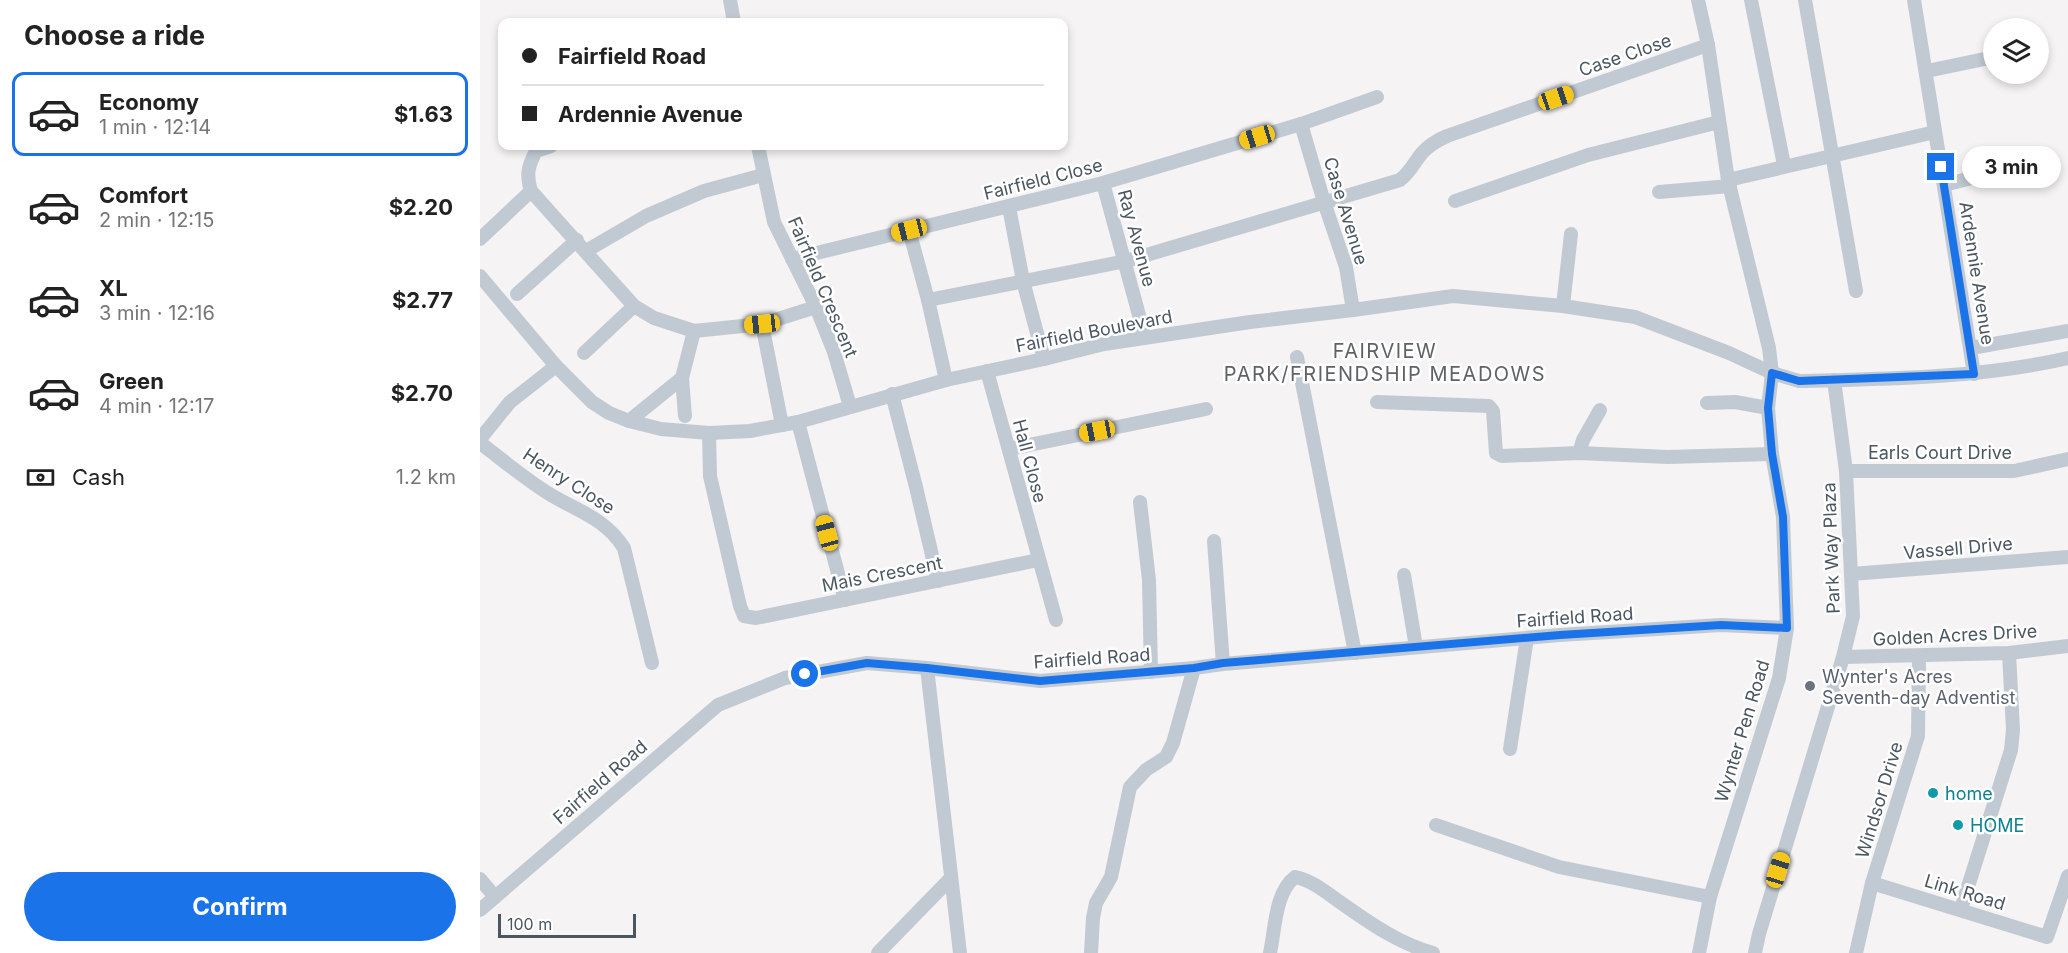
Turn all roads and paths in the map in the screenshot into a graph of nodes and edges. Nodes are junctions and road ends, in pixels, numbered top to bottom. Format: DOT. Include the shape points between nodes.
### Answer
graph roads {
  1 [pos="730,0"];
  2 [pos="1698,0"];
  3 [pos="1751,0"];
  4 [pos="1805,0"];
  5 [pos="1914,0"];
  6 [pos="733,18"];
  7 [pos="1708,45"];
  8 [pos="1983,59"];
  9 [pos="1927,71"];
  10 [pos="1377,97"];
  11 [pos="1719,122"];
  12 [pos="1301,124"];
  13 [pos="1935,132"];
  14 [pos="539,150"];
  15 [pos="759,150"];
  16 [pos="1832,155"];
  17 [pos="1784,165"];
  18 [pos="2015,168"];
  19 [pos="764,174"];
  20 [pos="1104,183"];
  21 [pos="1729,183"];
  22 [pos="1944,185"];
  23 [pos="531,190"];
  24 [pos="1659,192"];
  25 [pos="1455,201"];
  26 [pos="1324,202"];
  27 [pos="1009,207"];
  28 [pos="909,230"];
  29 [pos="1571,234"];
  30 [pos="480,239"];
  31 [pos="581,245"];
  32 [pos="792,259"];
  33 [pos="1126,261"];
  34 [pos="480,276"];
  35 [pos="1023,281"];
  36 [pos="1856,291"];
  37 [pos="517,294"];
  38 [pos="928,300"];
  39 [pos="634,306"];
  40 [pos="1563,306"];
  41 [pos="816,307"];
  42 [pos="1353,310"];
  43 [pos="762,324"];
  44 [pos="694,331"];
  45 [pos="2068,331"];
  46 [pos="1145,337"];
  47 [pos="1971,348"];
  48 [pos="584,352"];
  49 [pos="1297,357"];
  50 [pos="2068,358"];
  51 [pos="1044,359"];
  52 [pos="556,366"];
  53 [pos="987,371"];
  54 [pos="1772,373"];
  55 [pos="1974,374"];
  56 [pos="682,378"];
  57 [pos="946,380"];
  58 [pos="1834,380"];
  59 [pos="892,394"];
  60 [pos="1377,402"];
  61 [pos="1707,403"];
  62 [pos="850,406"];
  63 [pos="1768,408"];
  64 [pos="1206,409"];
  65 [pos="1600,410"];
  66 [pos="686,416"];
  67 [pos="629,421"];
  68 [pos="798,422"];
  69 [pos="782,425"];
  70 [pos="709,434"];
  71 [pos="480,441"];
  72 [pos="1009,448"];
  73 [pos="1579,453"];
  74 [pos="1772,454"];
  75 [pos="2068,459"];
  76 [pos="1846,471"];
  77 [pos="1140,502"];
  78 [pos="1214,541"];
  79 [pos="2068,557"];
  80 [pos="1038,560"];
  81 [pos="1851,574"];
  82 [pos="1404,575"];
  83 [pos="938,581"];
  84 [pos="845,600"];
  85 [pos="1056,620"];
  86 [pos="1787,628"];
  87 [pos="1527,638"];
  88 [pos="2068,646"];
  89 [pos="1416,647"];
  90 [pos="1355,653"];
  91 [pos="2009,653"];
  92 [pos="1919,656"];
  93 [pos="1843,657"];
  94 [pos="652,663"];
  95 [pos="1223,663"];
  96 [pos="927,668"];
  97 [pos="1194,668"];
  98 [pos="1151,672"];
  99 [pos="1510,749"];
  100 [pos="1436,825"];
  101 [pos="2068,876"];
  102 [pos="951,878"];
  103 [pos="480,879"];
  104 [pos="1872,883"];
  105 [pos="495,897"];
  106 [pos="1710,897"];
  107 [pos="1961,909"];
  108 [pos="480,910"];
  109 [pos="878,953"];
  110 [pos="960,953"];
  111 [pos="1091,953"];
  112 [pos="1270,953"];
  113 [pos="1433,953"];
  114 [pos="1699,953"];
  115 [pos="1755,953"];
  116 [pos="1856,953"];
  1 -- 6 [label="street"];
  2 -- 7 [label="street, Wynter Pen Road"];
  3 -- 17 [label="street"];
  4 -- 16 [label="street"];
  5 -- 9 [label="street, Ardennie Avenue"];
  7 -- 11 [label="street, Wynter Pen Road"];
  7 -- 26 [label="street, Case Close" via="1447,136 1422,153 1400,180"];
  8 -- 9 [label="street"];
  9 -- 13 [label="street, Ardennie Avenue"];
  10 -- 12 [label="street, Fairfield Close"];
  11 -- 21 [label="street, Wynter Pen Road"];
  11 -- 25 [label="street" via="1588,155"];
  12 -- 20 [label="street, Fairfield Close"];
  12 -- 26 [label="street, Case Avenue"];
  13 -- 16 [label="street"];
  13 -- 22 [label="street, Ardennie Avenue"];
  14 -- 23 [label="street" via="528,166"];
  15 -- 19 [label="street, Fairfield Crescent"];
  16 -- 17 [label="street"];
  16 -- 36 [label="street"];
  17 -- 21 [label="street"];
  18 -- 22 [label="street"];
  19 -- 31 [label="street" via="704,191"];
  19 -- 32 [label="street, Fairfield Crescent" via="774,222"];
  20 -- 27 [label="street, Fairfield Close"];
  20 -- 33 [label="street, Ray Avenue"];
  21 -- 24 [label="street"];
  21 -- 54 [label="street, Wynter Pen Road"];
  22 -- 47 [label="street, Ardennie Avenue"];
  23 -- 30 [label="street"];
  23 -- 31 [label="street"];
  26 -- 33 [label="street"];
  26 -- 42 [label="street, Case Avenue" via="1346,267"];
  27 -- 28 [label="street, Fairfield Close"];
  27 -- 35 [label="street"];
  28 -- 32 [label="street, Fairfield Close"];
  28 -- 38 [label="street"];
  29 -- 40 [label="street"];
  31 -- 37 [label="street"];
  31 -- 39 [label="street"];
  32 -- 41 [label="street, Fairfield Crescent"];
  33 -- 35 [label="street"];
  33 -- 46 [label="street, Ray Avenue"];
  34 -- 52 [label="street, Fairfield Boulevard"];
  35 -- 38 [label="street"];
  35 -- 51 [label="street"];
  38 -- 57 [label="street"];
  39 -- 44 [label="street" via="654,318"];
  39 -- 48 [label="street"];
  40 -- 42 [label="street, Fairfield Boulevard" via="1453,296"];
  40 -- 54 [label="street, Fairfield Boulevard" via="1635,317"];
  41 -- 43 [label="street"];
  41 -- 62 [label="street, Fairfield Crescent"];
  42 -- 46 [label="street, Fairfield Boulevard"];
  43 -- 44 [label="street"];
  43 -- 69 [label="street"];
  44 -- 56 [label="street"];
  45 -- 47 [label="street"];
  46 -- 51 [label="street, Fairfield Boulevard"];
  47 -- 55 [label="street, Ardennie Avenue"];
  49 -- 90 [label="street"];
  50 -- 55 [label="street, Fairfield Boulevard"];
  51 -- 53 [label="street, Fairfield Boulevard"];
  52 -- 67 [label="street, Fairfield Boulevard" via="592,402"];
  52 -- 71 [label="street" via="510,402"];
  53 -- 57 [label="street, Fairfield Boulevard"];
  53 -- 72 [label="street, Hall Close"];
  54 -- 58 [label="street, Fairfield Boulevard" via="1799,381"];
  54 -- 63 [label="street, Wynter Pen Road"];
  55 -- 58 [label="street, Fairfield Boulevard"];
  56 -- 66 [label="street"];
  56 -- 67 [label="street"];
  57 -- 59 [label="street, Fairfield Boulevard"];
  58 -- 76 [label="street, Park Way Plaza"];
  59 -- 62 [label="street, Fairfield Boulevard"];
  59 -- 83 [label="street"];
  60 -- 73 [label="street" via="1489,406 1493,411 1496,453"];
  61 -- 63 [label="street" via="1735,402"];
  62 -- 68 [label="street, Fairfield Boulevard"];
  63 -- 74 [label="street, Wynter Pen Road"];
  64 -- 72 [label="street"];
  65 -- 73 [label="street"];
  67 -- 70 [label="street, Fairfield Boulevard"];
  68 -- 69 [label="street, Fairfield Boulevard"];
  68 -- 84 [label="street"];
  69 -- 70 [label="street, Fairfield Boulevard"];
  70 -- 84 [label="street, Mais Crescent" via="710,476 744,616 756,618"];
  71 -- 94 [label="street, Henry Close" via="550,494 592,516 616,535 624,548"];
  72 -- 80 [label="street, Hall Close"];
  73 -- 74 [label="street" via="1668,457"];
  74 -- 86 [label="street, Wynter Pen Road" via="1783,517"];
  75 -- 76 [label="street, Earls Court Drive" via="2014,471"];
  76 -- 81 [label="street, Park Way Plaza"];
  77 -- 98 [label="street" via="1149,580"];
  78 -- 95 [label="street"];
  79 -- 81 [label="street, Vassell Drive"];
  80 -- 83 [label="street, Mais Crescent"];
  80 -- 85 [label="street, Hall Close"];
  81 -- 93 [label="street, Park Way Plaza" via="1853,615"];
  82 -- 89 [label="street"];
  83 -- 84 [label="street, Mais Crescent"];
  86 -- 87 [label="street, Fairfield Road" via="1721,625"];
  86 -- 106 [label="street, Wynter Pen Road" via="1779,678"];
  87 -- 89 [label="street, Fairfield Road"];
  87 -- 99 [label="street"];
  88 -- 91 [label="street, Golden Acres Drive"];
  89 -- 90 [label="street, Fairfield Road"];
  90 -- 95 [label="street, Fairfield Road"];
  91 -- 92 [label="street, Golden Acres Drive"];
  91 -- 107 [label="street" via="2011,750"];
  92 -- 93 [label="street, Golden Acres Drive"];
  92 -- 104 [label="street, Windsor Drive" via="1917,736"];
  93 -- 115 [label="street, Park Way Plaza"];
  95 -- 97 [label="street, Fairfield Road"];
  96 -- 98 [label="street, Fairfield Road" via="1040,681"];
  96 -- 102 [label="street"];
  96 -- 105 [label="street, Fairfield Road" via="867,663 784,678 718,705"];
  97 -- 98 [label="street, Fairfield Road"];
  97 -- 111 [label="street" via="1166,757 1130,787 1111,877 1096,903"];
  100 -- 106 [label="street" via="1559,867"];
  101 -- 107 [label="street, Link Road" via="2047,937"];
  102 -- 109 [label="street"];
  102 -- 110 [label="street"];
  103 -- 105 [label="street"];
  104 -- 107 [label="street, Link Road"];
  104 -- 116 [label="street, Windsor Drive"];
  105 -- 108 [label="street, Fairfield Road"];
  106 -- 114 [label="street, Wynter Pen Road"];
  112 -- 113 [label="street" via="1280,901 1287,882 1295,877 1320,887 1388,935"];
}
